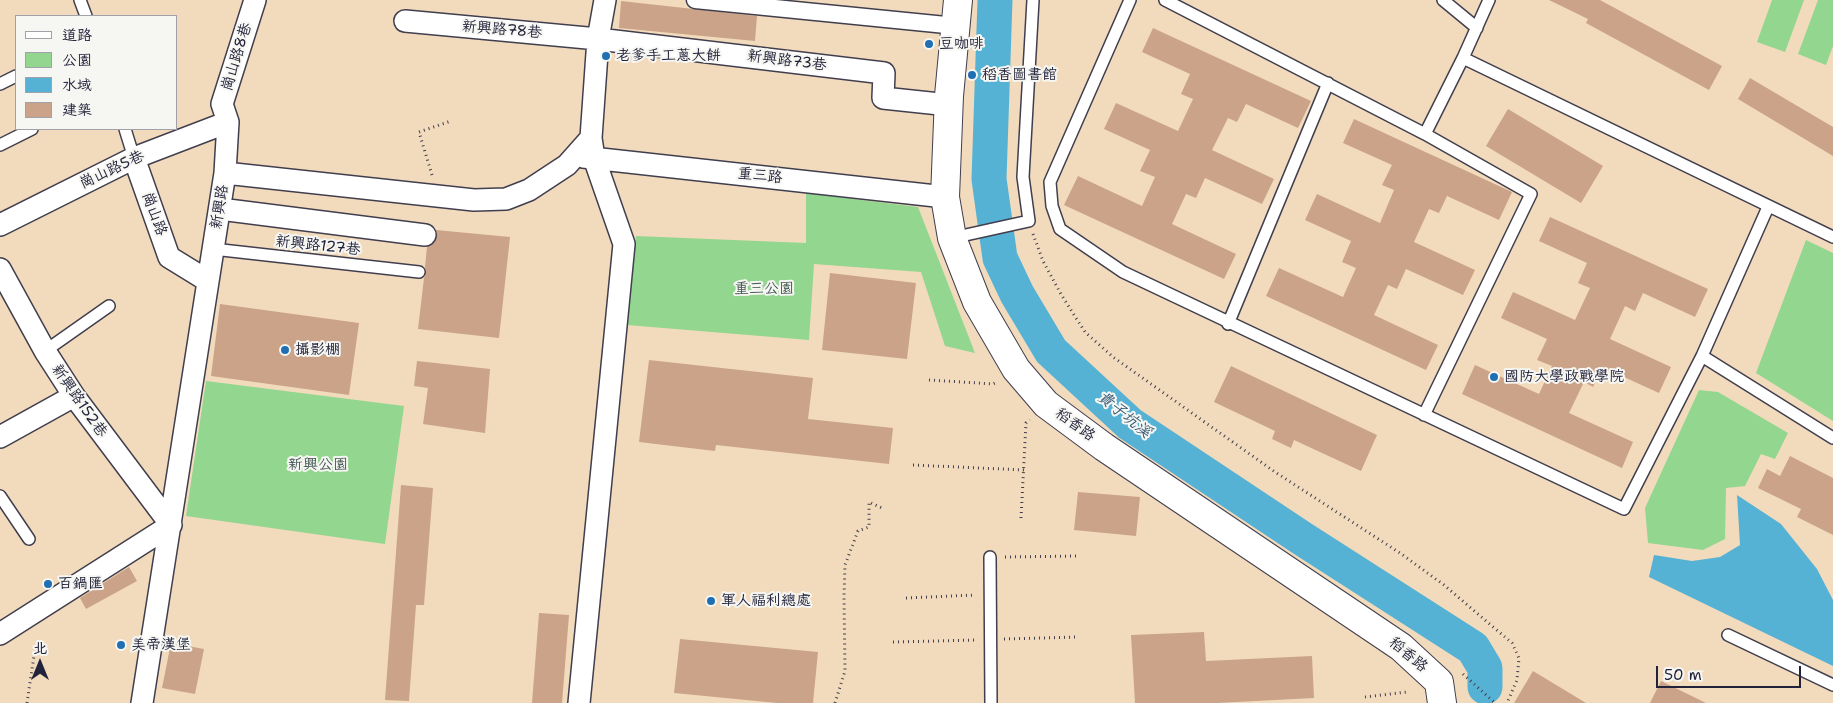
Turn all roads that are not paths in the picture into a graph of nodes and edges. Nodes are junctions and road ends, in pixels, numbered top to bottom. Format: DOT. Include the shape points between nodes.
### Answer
graph roads {
  1 [pos="80,0"];
  2 [pos="255,0"];
  3 [pos="605,0"];
  4 [pos="695,0"];
  5 [pos="1033,0"];
  6 [pos="1130,0"];
  7 [pos="1165,0"];
  8 [pos="1443,0"];
  9 [pos="1489,0"];
  10 [pos="1184,4"];
  11 [pos="957,13"];
  12 [pos="86,15"];
  13 [pos="406,21"];
  14 [pos="1476,28"];
  15 [pos="598,39"];
  16 [pos="1463,58"];
  17 [pos="15,76"];
  18 [pos="1328,83"];
  19 [pos="0,84"];
  20 [pos="949,105"];
  21 [pos="228,122"];
  22 [pos="30,130"];
  23 [pos="125,130"];
  24 [pos="1424,134"];
  25 [pos="0,145"];
  26 [pos="587,150"];
  27 [pos="134,158"];
  28 [pos="226,173"];
  29 [pos="945,196"];
  30 [pos="1768,207"];
  31 [pos="220,209"];
  32 [pos="0,225"];
  33 [pos="425,235"];
  34 [pos="1833,237"];
  35 [pos="952,238"];
  36 [pos="213,249"];
  37 [pos="0,269"];
  38 [pos="419,272"];
  39 [pos="208,281"];
  40 [pos="109,306"];
  41 [pos="1228,324"];
  42 [pos="45,351"];
  43 [pos="1702,356"];
  44 [pos="74,396"];
  45 [pos="1424,415"];
  46 [pos="0,437"];
  47 [pos="1833,438"];
  48 [pos="0,496"];
  49 [pos="171,525"];
  50 [pos="29,539"];
  51 [pos="990,557"];
  52 [pos="0,634"];
  53 [pos="1728,635"];
  54 [pos="1833,685"];
  55 [pos="142,703"];
  56 [pos="579,703"];
  57 [pos="991,703"];
  58 [pos="1442,703"];
  1 -- 12 [label="lane"];
  2 -- 21 [label="street, 崗山路8巷" via="222,104"];
  3 -- 15 [label="street"];
  4 -- 11 [label="street"];
  5 -- 35 [label="lane" via="1023,177 1024,222"];
  6 -- 41 [label="lane" via="1050,182 1052,206 1060,229 1123,272"];
  7 -- 10 [label="lane"];
  8 -- 14 [label="lane"];
  9 -- 14 [label="lane"];
  10 -- 18 [label="lane"];
  11 -- 20 [label="street, 稻香路"];
  13 -- 15 [label="street, 新興路78巷"];
  14 -- 16 [label="lane"];
  15 -- 20 [label="street, 新興路73巷" via="884,73 883,98"];
  15 -- 26 [label="street"];
  16 -- 24 [label="lane"];
  16 -- 30 [label="lane"];
  17 -- 19 [label="lane"];
  18 -- 24 [label="lane"];
  18 -- 41 [label="lane"];
  20 -- 29 [label="street, 稻香路"];
  21 -- 27 [label="street, 崗山路5巷"];
  21 -- 28 [label="street, 崗山路8巷"];
  22 -- 25 [label="lane"];
  23 -- 27 [label="lane, 崗山路"];
  24 -- 45 [label="lane" via="1531,194"];
  26 -- 28 [label="street, 新興路" via="550,178 506,199 439,198"];
  26 -- 29 [label="street, 重三路"];
  26 -- 56 [label="street" via="624,244"];
  27 -- 32 [label="street, 崗山路5巷"];
  27 -- 39 [label="street, 崗山路" via="169,257"];
  28 -- 31 [label="street, 新興路"];
  29 -- 35 [label="street, 稻香路"];
  30 -- 34 [label="lane"];
  30 -- 43 [label="lane"];
  31 -- 33 [label="street"];
  31 -- 36 [label="street, 新興路"];
  35 -- 58 [label="street, 稻香路" via="977,302 1016,369 1046,404 1104,447 1401,647 1438,682"];
  36 -- 38 [label="lane, 新興路127巷"];
  36 -- 39 [label="street, 新興路"];
  37 -- 42 [label="street, 新興路152巷"];
  39 -- 49 [label="street, 新興路"];
  40 -- 42 [label="lane"];
  41 -- 45 [label="lane"];
  42 -- 44 [label="street, 新興路152巷"];
  43 -- 45 [label="lane" via="1624,509"];
  43 -- 47 [label="lane"];
  44 -- 46 [label="street"];
  44 -- 49 [label="street, 新興路152巷"];
  48 -- 50 [label="lane"];
  49 -- 52 [label="street"];
  49 -- 55 [label="street, 新興路"];
  51 -- 57 [label="lane"];
  53 -- 54 [label="lane"];
}
